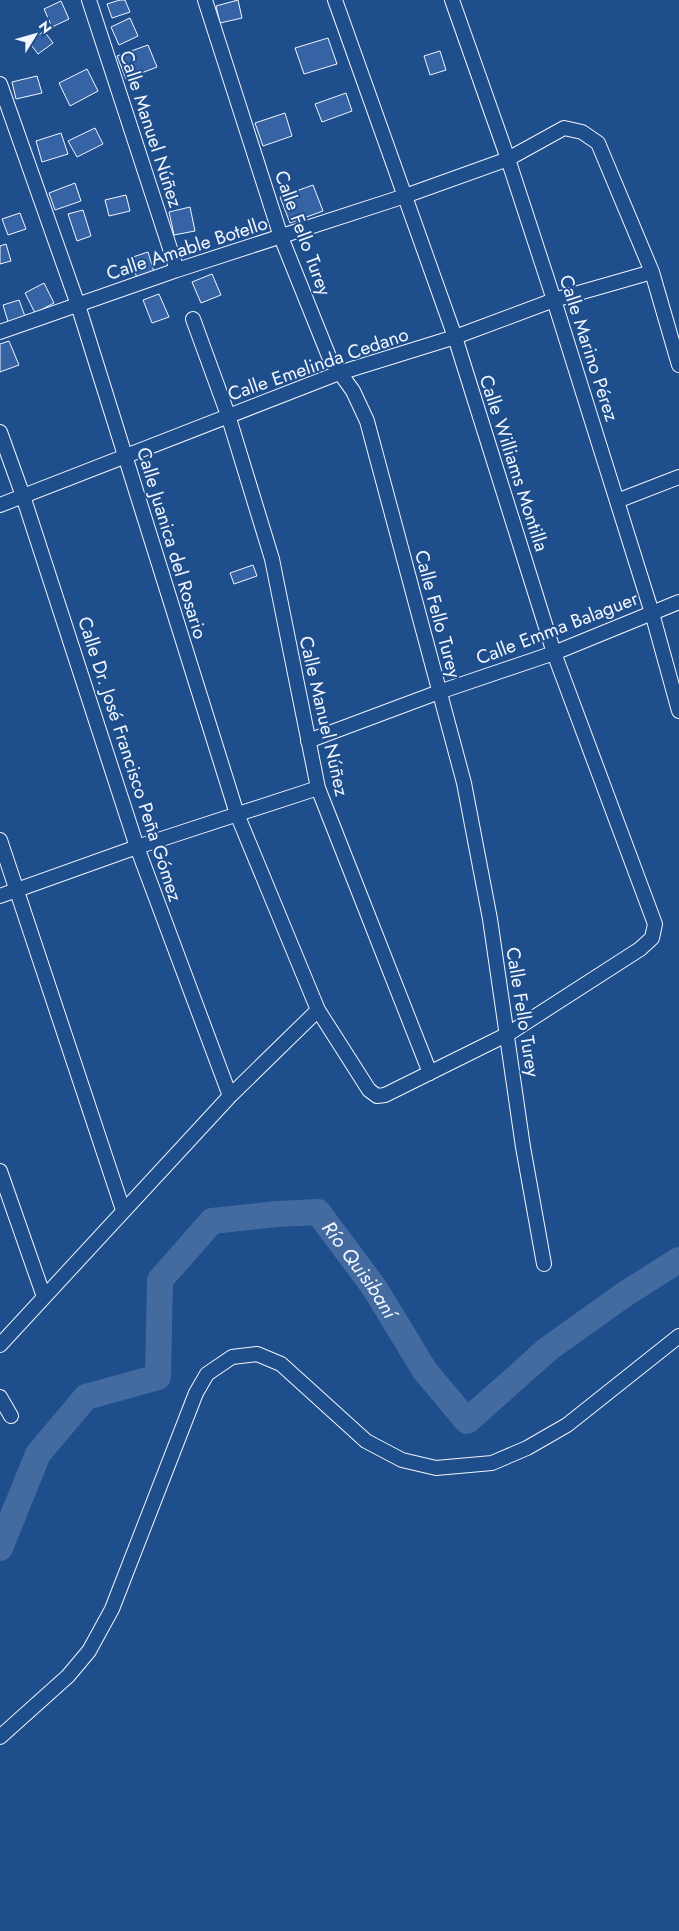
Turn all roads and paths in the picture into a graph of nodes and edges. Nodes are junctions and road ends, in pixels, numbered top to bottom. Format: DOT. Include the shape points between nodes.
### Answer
graph roads {
  1 [pos="89,0"];
  2 [pos="205,0"];
  3 [pos="335,0"];
  4 [pos="452,0"];
  5 [pos="0,84"];
  6 [pos="508,159"];
  7 [pos="405,196"];
  8 [pos="281,237"];
  9 [pos="177,270"];
  10 [pos="652,272"];
  11 [pos="554,300"];
  12 [pos="78,305"];
  13 [pos="193,319"];
  14 [pos="0,332"];
  15 [pos="455,337"];
  16 [pos="679,365"];
  17 [pos="339,373"];
  18 [pos="228,415"];
  19 [pos="0,432"];
  20 [pos="125,456"];
  21 [pos="679,477"];
  22 [pos="23,496"];
  23 [pos="617,501"];
  24 [pos="0,505"];
  25 [pos="679,602"];
  26 [pos="652,613"];
  27 [pos="554,653"];
  28 [pos="439,692"];
  29 [pos="679,711"];
  30 [pos="308,741"];
  31 [pos="318,788"];
  32 [pos="237,814"];
  33 [pos="0,840"];
  34 [pos="137,848"];
  35 [pos="17,891"];
  36 [pos="0,896"];
  37 [pos="318,1010"];
  38 [pos="508,1034"];
  39 [pos="430,1073"];
  40 [pos="230,1096"];
  41 [pos="0,1171"];
  42 [pos="123,1210"];
  43 [pos="544,1264"];
  44 [pos="44,1297"];
  45 [pos="679,1336"];
  46 [pos="0,1345"];
  47 [pos="0,1398"];
  48 [pos="12,1416"];
  49 [pos="0,1737"];
  1 -- 9 [label="street, Calle Manuel Núñez"];
  2 -- 8 [label="street, Calle Fello Turey"];
  3 -- 7 [label="street, Calle Williams Montilla"];
  4 -- 6 [label="street, Calle Marino Pérez"];
  5 -- 12 [label="street, Calle Juanica del Rosario"];
  6 -- 7 [label="street, Calle Amable Botello"];
  6 -- 10 [label="street, Calle Amable Botello" via="564,128 582,132 598,143"];
  6 -- 11 [label="street, Calle Marino Pérez"];
  7 -- 8 [label="street, Calle Amable Botello"];
  7 -- 15 [label="street, Calle Williams Montilla"];
  8 -- 9 [label="street, Calle Amable Botello"];
  8 -- 17 [label="street, Calle Fello Turey" via="330,359"];
  9 -- 12 [label="street, Calle Amable Botello"];
  10 -- 11 [label="street, Calle Emelinda Cedano"];
  10 -- 16 [label="street"];
  11 -- 15 [label="street, Calle Emelinda Cedano"];
  11 -- 23 [label="street, Calle Marino Pérez"];
  12 -- 14 [label="street, Calle Amable Botello"];
  12 -- 20 [label="street, Calle Juanica del Rosario"];
  13 -- 18 [label="street, Calle Manuel Núñez"];
  15 -- 17 [label="street, Calle Emelinda Cedano"];
  15 -- 27 [label="street, Calle Williams Montilla"];
  17 -- 18 [label="street, Calle Emelinda Cedano"];
  17 -- 28 [label="street, Calle Fello Turey" via="353,391 367,421"];
  18 -- 20 [label="street, Calle Emelinda Cedano"];
  18 -- 30 [label="street, Calle Manuel Núñez" via="272,559"];
  19 -- 22 [label="street, Calle Dr. José Francisco Peña Gómez"];
  20 -- 22 [label="street, Calle Emelinda Cedano"];
  20 -- 32 [label="street, Calle Juanica del Rosario"];
  21 -- 23 [label="street"];
  22 -- 24 [label="street, Calle Emelinda Cedano"];
  22 -- 34 [label="street, Calle Dr. José Francisco Peña Gómez"];
  23 -- 26 [label="street, Calle Marino Pérez"];
  25 -- 26 [label="street, Calle Emma Balaguer"];
  26 -- 27 [label="street, Calle Emma Balaguer"];
  26 -- 29 [label="street, Calle Marino Pérez"];
  27 -- 28 [label="street, Calle Emma Balaguer"];
  27 -- 38 [label="street, Calle Williams Montilla" via="655,924 652,938 640,949"];
  28 -- 30 [label="street, Calle Emma Balaguer"];
  28 -- 38 [label="street, Calle Fello Turey" via="464,782"];
  30 -- 31 [label="street, Calle Manuel Núñez"];
  31 -- 32 [label="street"];
  31 -- 39 [label="street, Calle Manuel Núñez"];
  32 -- 34 [label="street"];
  32 -- 37 [label="street, Calle Juanica del Rosario"];
  33 -- 35 [label="street"];
  34 -- 35 [label="street"];
  34 -- 40 [label="street, Calle Dr. José Francisco Peña Gómez"];
  35 -- 36 [label="street"];
  35 -- 42 [label="street"];
  37 -- 39 [label="street, Calle Juanica del Rosario" via="369,1090 377,1096"];
  37 -- 40 [label="street"];
  38 -- 39 [label="street"];
  38 -- 43 [label="street, Calle Fello Turey"];
  40 -- 42 [label="street"];
  41 -- 44 [label="street"];
  42 -- 44 [label="street"];
  44 -- 46 [label="street"];
  45 -- 49 [label="street" via="567,1425 526,1448 492,1463 436,1468 402,1460 366,1441 281,1364 257,1354 232,1357 207,1374 196,1393 112,1609 89,1651 68,1676"];
  47 -- 48 [label="street"];
}
